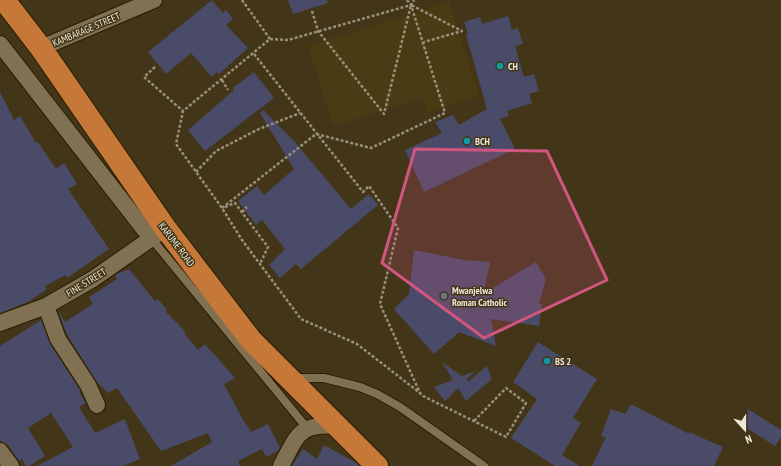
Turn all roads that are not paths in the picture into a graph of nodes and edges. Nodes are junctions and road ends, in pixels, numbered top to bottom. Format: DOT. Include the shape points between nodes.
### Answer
graph roads {
  1 [pos="4,0"];
  2 [pos="145,2"];
  3 [pos="0,44"];
  4 [pos="41,48"];
  5 [pos="159,233"];
  6 [pos="46,306"];
  7 [pos="0,323"];
  8 [pos="290,378"];
  9 [pos="97,404"];
  10 [pos="338,426"];
  11 [pos="307,428"];
  12 [pos="0,451"];
  13 [pos="11,466"];
  14 [pos="281,466"];
  15 [pos="377,466"];
  16 [pos="484,466"];
  1 -- 4 [label="highway, KARUME ROAD"];
  2 -- 4 [label="street, KAMBARAGE STREET"];
  3 -- 5 [label="street" via="39,97"];
  4 -- 5 [label="highway, KARUME ROAD"];
  5 -- 6 [label="street, FINE STREET" via="93,279"];
  5 -- 8 [label="highway, KARUME ROAD" via="252,340"];
  5 -- 11 [label="lane"];
  6 -- 7 [label="street, FINE STREET"];
  6 -- 9 [label="street" via="58,339 88,385"];
  8 -- 10 [label="highway, KARUME ROAD"];
  8 -- 16 [label="lane" via="324,378 377,394 400,407"];
  10 -- 11 [label="street" via="318,425"];
  10 -- 15 [label="highway, KARUME ROAD"];
  11 -- 14 [label="street" via="295,440"];
  12 -- 13 [label="street"];
}
